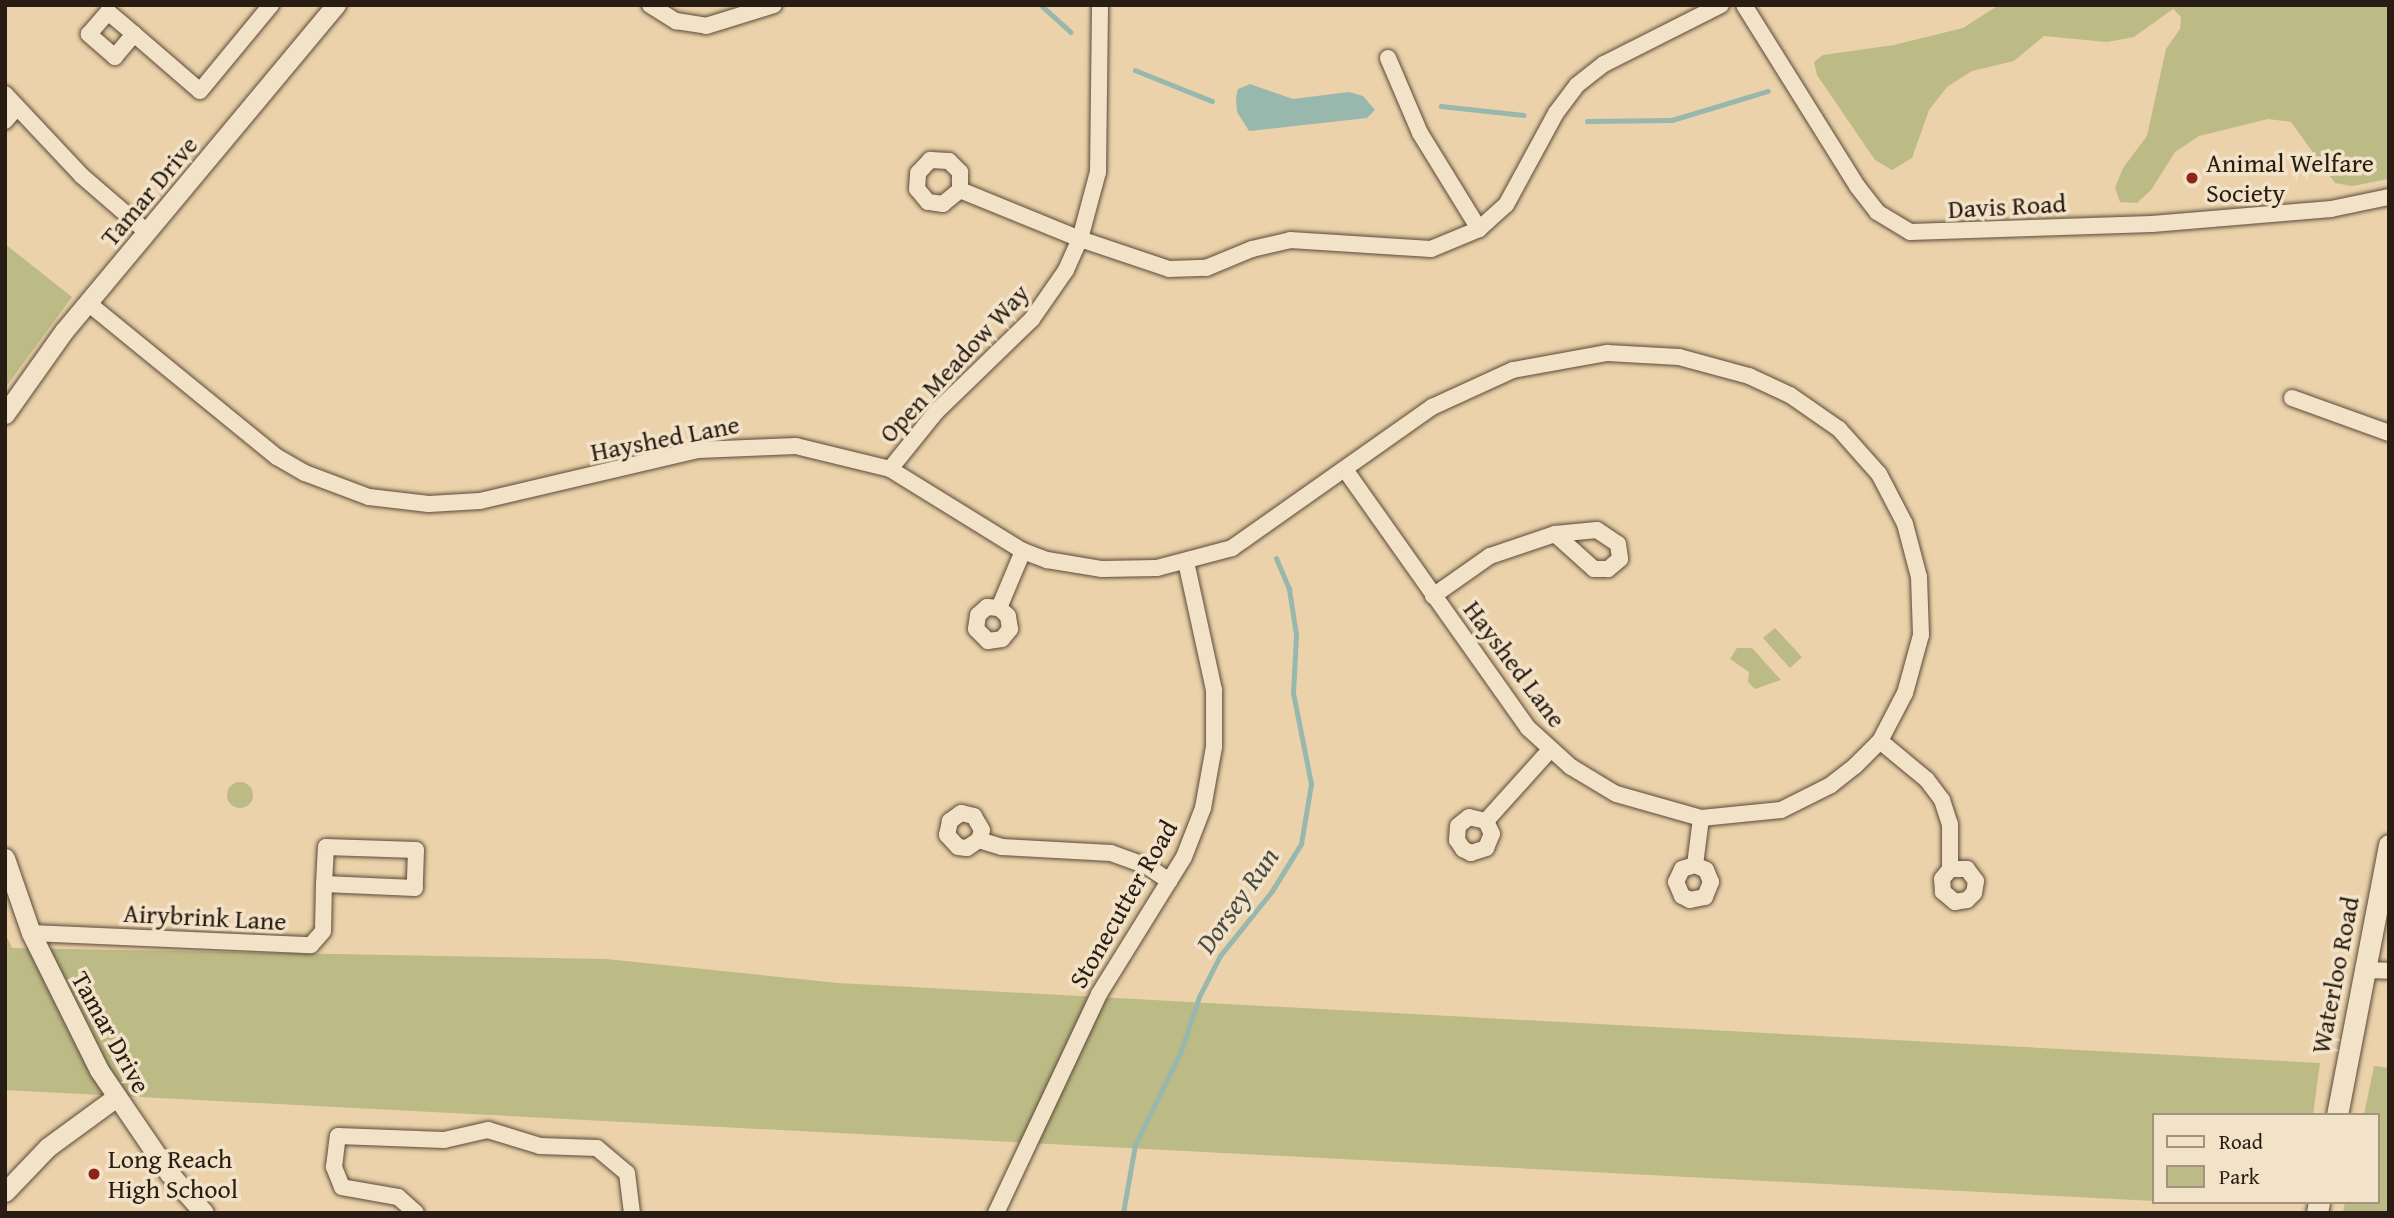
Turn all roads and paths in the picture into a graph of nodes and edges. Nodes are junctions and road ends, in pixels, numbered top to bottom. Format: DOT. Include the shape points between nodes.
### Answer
graph roads {
  1 [pos="271,5"];
  2 [pos="336,5"];
  3 [pos="650,5"];
  4 [pos="774,5"];
  5 [pos="1100,5"];
  6 [pos="1721,5"];
  7 [pos="1744,5"];
  8 [pos="134,34"];
  9 [pos="1388,58"];
  10 [pos="5,94"];
  11 [pos="17,107"];
  12 [pos="5,121"];
  13 [pos="960,190"];
  14 [pos="2389,198"];
  15 [pos="1479,229"];
  16 [pos="148,233"];
  17 [pos="1080,239"];
  18 [pos="88,303"];
  19 [pos="2292,398"];
  20 [pos="5,414"];
  21 [pos="2389,433"];
  22 [pos="890,469"];
  23 [pos="1346,471"];
  24 [pos="1555,534"];
  25 [pos="1023,551"];
  26 [pos="1186,562"];
  27 [pos="1433,596"];
  28 [pos="999,608"];
  29 [pos="1880,741"];
  30 [pos="1550,750"];
  31 [pos="1701,818"];
  32 [pos="1486,821"];
  33 [pos="979,840"];
  34 [pos="2389,845"];
  35 [pos="5,858"];
  36 [pos="1695,864"];
  37 [pos="1950,869"];
  38 [pos="1169,881"];
  39 [pos="324,884"];
  40 [pos="9,885"];
  41 [pos="31,933"];
  42 [pos="2365,970"];
  43 [pos="2389,971"];
  44 [pos="115,1098"];
  45 [pos="2337,1113"];
  46 [pos="5,1192"];
  47 [pos="1000,1211"];
  48 [pos="204,1213"];
  49 [pos="416,1213"];
  50 [pos="632,1213"];
  1 -- 8 [label="street" via="200,91"];
  2 -- 16 [label="street, Tamar Drive"];
  3 -- 4 [label="street" via="676,21 706,26"];
  5 -- 17 [label="street, Open Meadow Way" via="1101,146 1094,197"];
  6 -- 15 [label="street" via="1604,64 1577,85 1556,113 1517,189"];
  7 -- 14 [label="street, Davis Road" via="1857,186 1877,212 1910,232 2152,224 2310,212"];
  9 -- 15 [label="street" via="1420,133"];
  10 -- 11 [label="street"];
  11 -- 12 [label="street"];
  11 -- 16 [label="street" via="82,176"];
  13 -- 17 [label="street"];
  15 -- 17 [label="street" via="1431,249 1270,243 1206,268 1188,270 1147,264"];
  16 -- 18 [label="street, Tamar Drive"];
  17 -- 22 [label="street, Open Meadow Way" via="1045,304 936,412"];
  18 -- 20 [label="street, Tamar Drive"];
  18 -- 22 [label="street, Hayshed Lane" via="277,457 305,473 369,497 429,504 480,501 698,450 744,445 822,451"];
  19 -- 21 [label="street"];
  22 -- 25 [label="street, Hayshed Lane"];
  23 -- 26 [label="street, Hayshed Lane" via="1231,548"];
  23 -- 27 [label="street, Hayshed Lane"];
  23 -- 29 [label="street, Hayshed Lane" via="1459,392 1544,361 1607,353 1679,357 1749,376 1779,390 1818,412 1861,451 1895,501 1913,551 1919,577 1921,635 1905,694"];
  24 -- 27 [label="street" via="1490,556"];
  25 -- 26 [label="street, Hayshed Lane" via="1102,569"];
  25 -- 28 [label="street"];
  26 -- 38 [label="street, Stonecutter Road" via="1214,690 1214,738 1210,777 1194,836"];
  27 -- 30 [label="street, Hayshed Lane" via="1528,728"];
  29 -- 31 [label="street, Hayshed Lane" via="1831,785 1782,810"];
  29 -- 37 [label="street" via="1927,780 1942,800 1950,824"];
  30 -- 31 [label="street, Hayshed Lane" via="1616,794"];
  30 -- 32 [label="street"];
  31 -- 36 [label="street"];
  33 -- 38 [label="street" via="1002,847 1111,853 1147,866"];
  34 -- 42 [label="main road, Waterloo Road"];
  35 -- 40 [label="street, Tamar Drive"];
  38 -- 47 [label="street, Stonecutter Road" via="1099,994"];
  39 -- 39 [label="street, Airybrink Lane" via="326,847 416,850 415,888"];
  39 -- 41 [label="street, Airybrink Lane" via="323,932 310,944"];
  40 -- 41 [label="street, Tamar Drive"];
  41 -- 44 [label="street, Tamar Drive" via="67,1012"];
  42 -- 43 [label="street"];
  42 -- 45 [label="main road, Waterloo Road"];
  44 -- 46 [label="street" via="48,1147"];
  44 -- 48 [label="street, Tamar Drive"];
  49 -- 50 [label="street" via="398,1197 342,1188 334,1167 338,1136 444,1140 488,1130 540,1146 597,1148 627,1173"];
}
